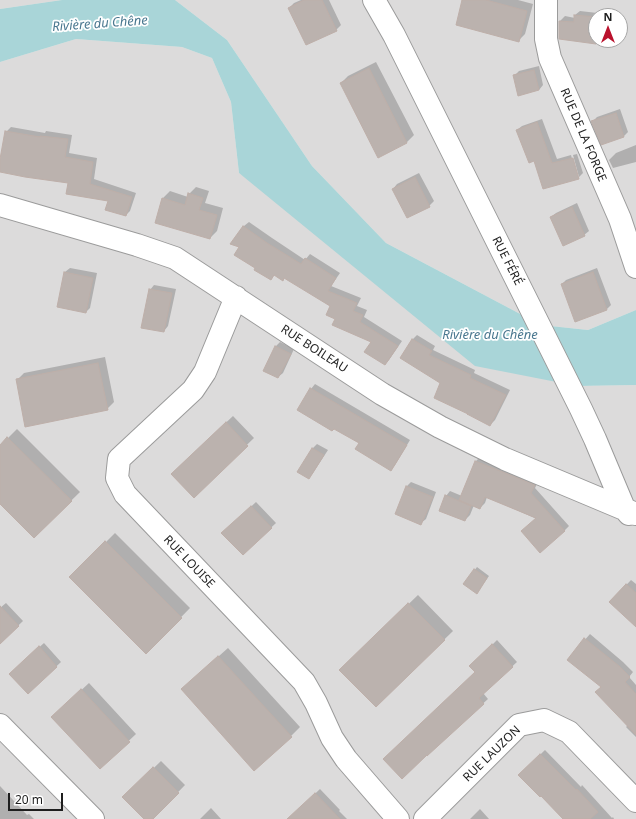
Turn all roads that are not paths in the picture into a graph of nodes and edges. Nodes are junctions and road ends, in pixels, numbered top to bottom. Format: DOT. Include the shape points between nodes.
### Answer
graph roads {
  1 [pos="374,0"];
  2 [pos="546,0"];
  3 [pos="0,205"];
  4 [pos="636,267"];
  5 [pos="236,297"];
  6 [pos="632,515"];
  7 [pos="0,725"];
  8 [pos="636,801"];
  9 [pos="93,819"];
  10 [pos="398,819"];
  11 [pos="426,819"];
  1 -- 6 [label="street, RUE FÉRÉ"];
  2 -- 4 [label="street, RUE DE LA FORGE" via="546,40 550,58 620,219"];
  3 -- 5 [label="street, RUE BOILEAU" via="175,258"];
  5 -- 6 [label="street, RUE BOILEAU" via="382,394 440,427 505,459"];
  5 -- 10 [label="street, RUE LOUISE" via="205,372 193,390 119,459 117,478 125,494 304,682 332,738 346,759"];
  7 -- 9 [label="street"];
  8 -- 11 [label="street, RUE LAUZON" via="569,732 544,720 519,725"];
}
